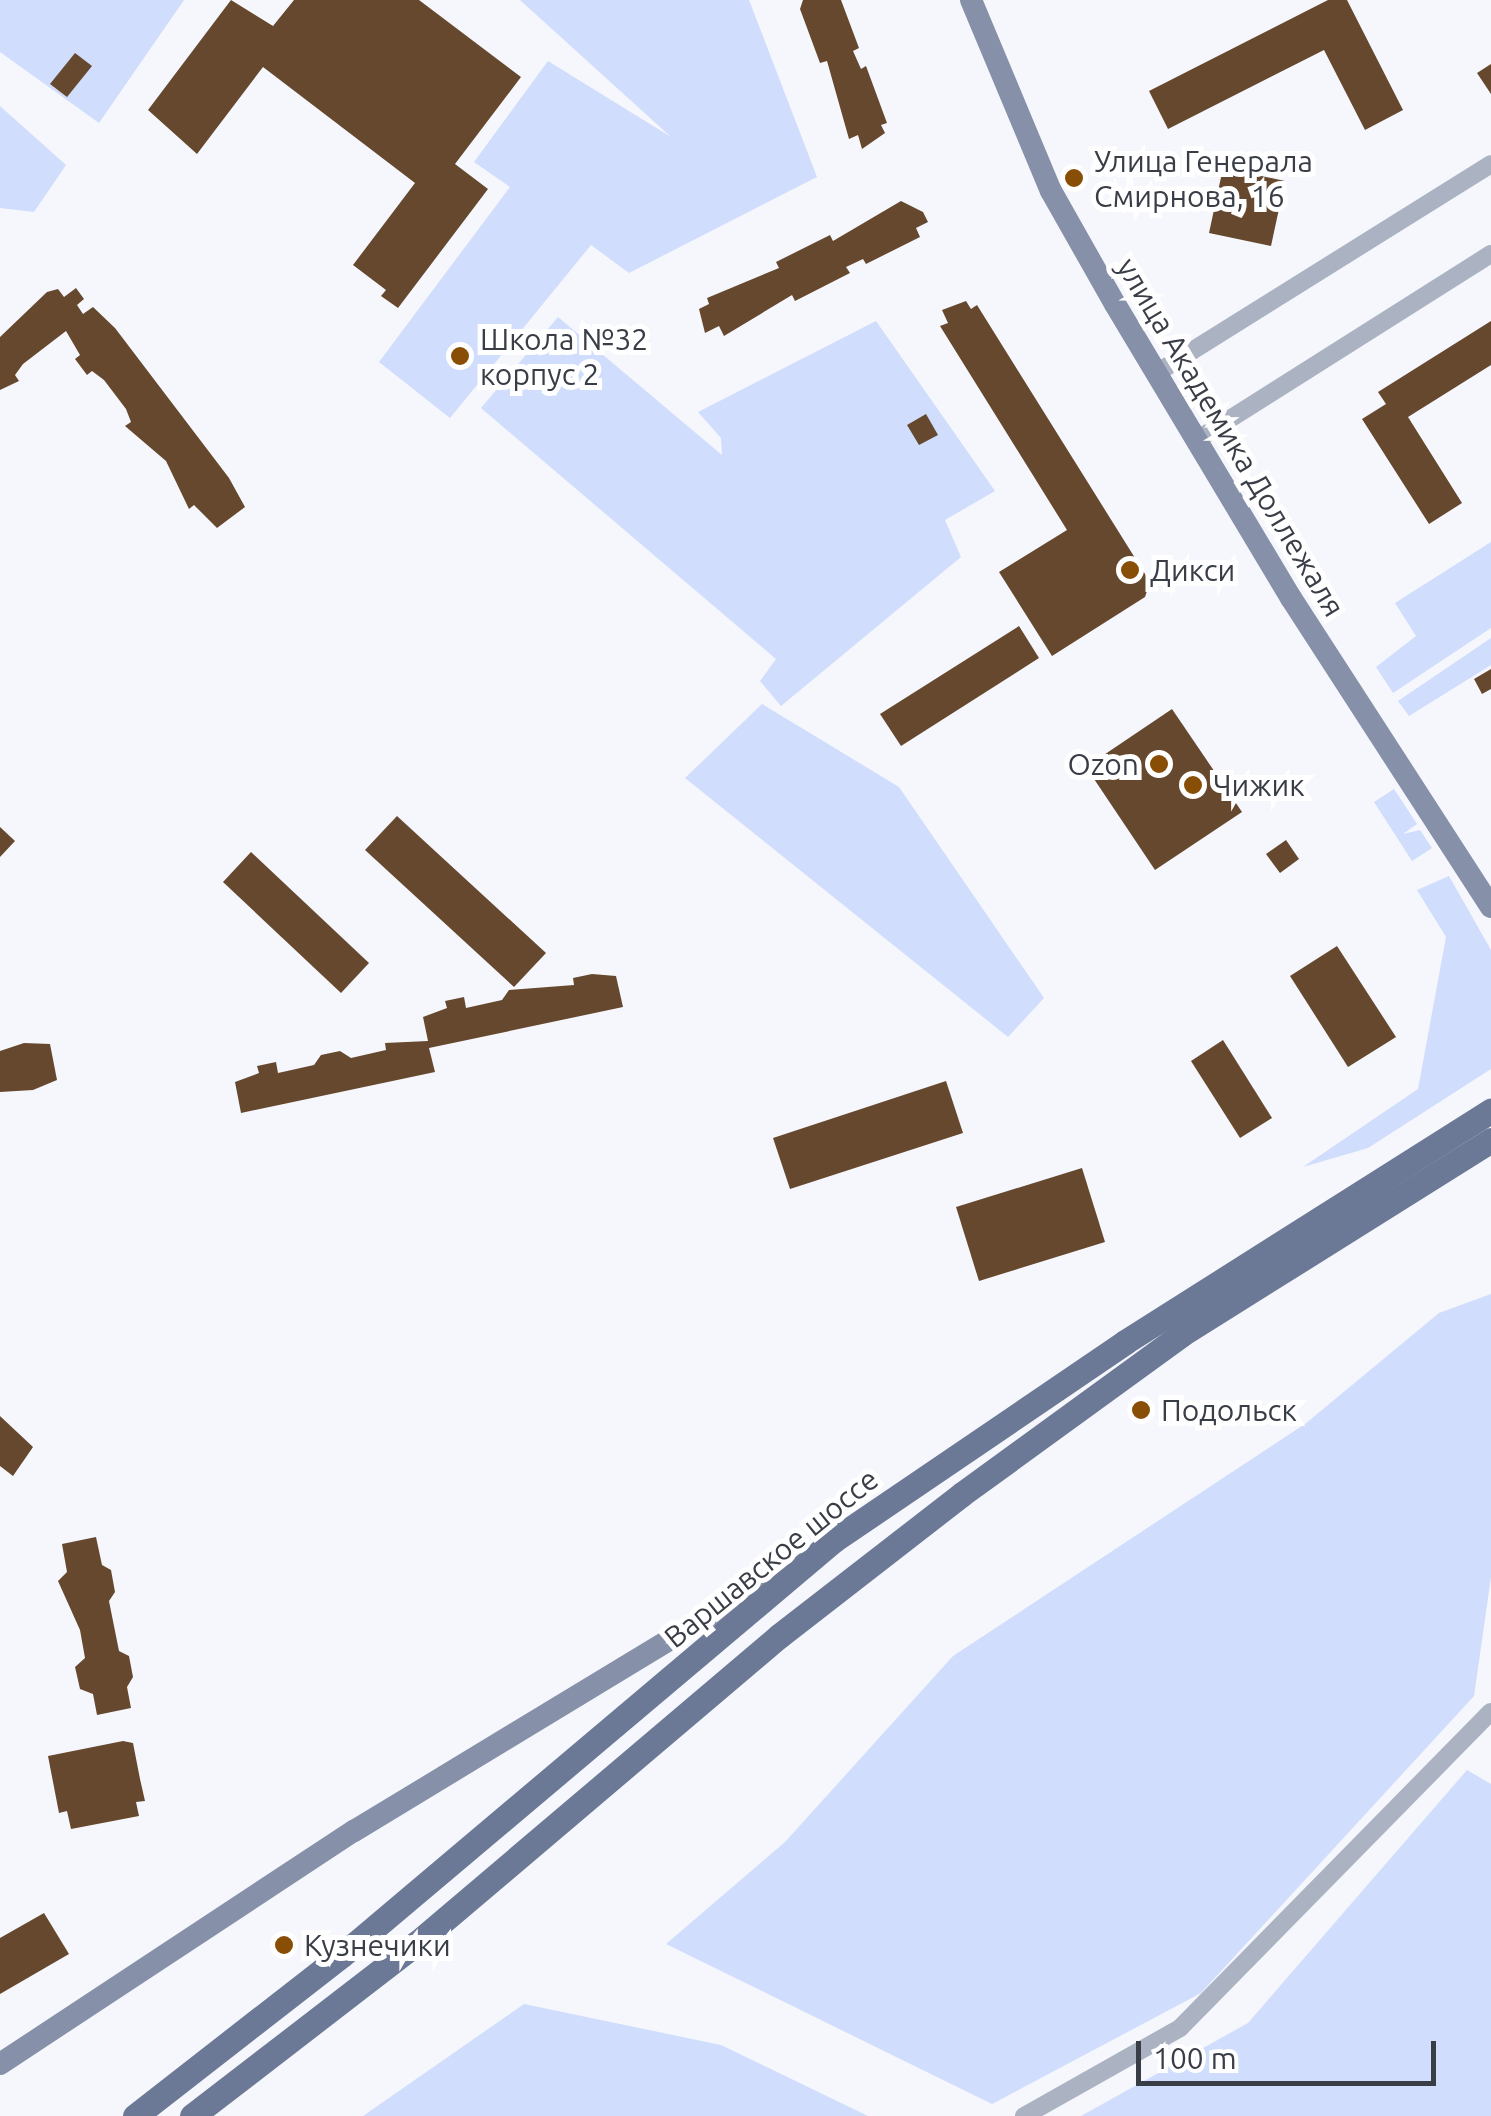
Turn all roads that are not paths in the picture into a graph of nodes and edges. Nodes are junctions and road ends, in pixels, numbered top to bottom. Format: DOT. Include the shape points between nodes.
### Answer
graph roads {
  1 [pos="971,0"];
  2 [pos="1491,164"];
  3 [pos="1491,254"];
  4 [pos="1155,374"];
  5 [pos="1195,441"];
  6 [pos="1485,890"];
  7 [pos="1491,906"];
  8 [pos="1491,1111"];
  9 [pos="1491,1140"];
  10 [pos="834,1540"];
  11 [pos="1491,1712"];
  12 [pos="0,2064"];
  13 [pos="135,2116"];
  14 [pos="192,2116"];
  15 [pos="1024,2116"];
  1 -- 4 [label="main road, улица Академика Доллежаля" via="1051,191"];
  2 -- 4 [label="street"];
  3 -- 5 [label="street"];
  4 -- 5 [label="main road, улица Академика Доллежаля"];
  5 -- 6 [label="main road, улица Академика Доллежаля"];
  6 -- 7 [label="main road, улица Академика Доллежаля"];
  8 -- 10 [label="main road, Варшавское шоссе" via="1109,1353"];
  9 -- 14 [label="main road" via="1182,1334 962,1494 779,1636 432,1931"];
  10 -- 12 [label="main road" via="354,1831"];
  10 -- 13 [label="main road, Варшавское шоссе" via="342,1955"];
  11 -- 15 [label="street" via="1180,2028"];
}
